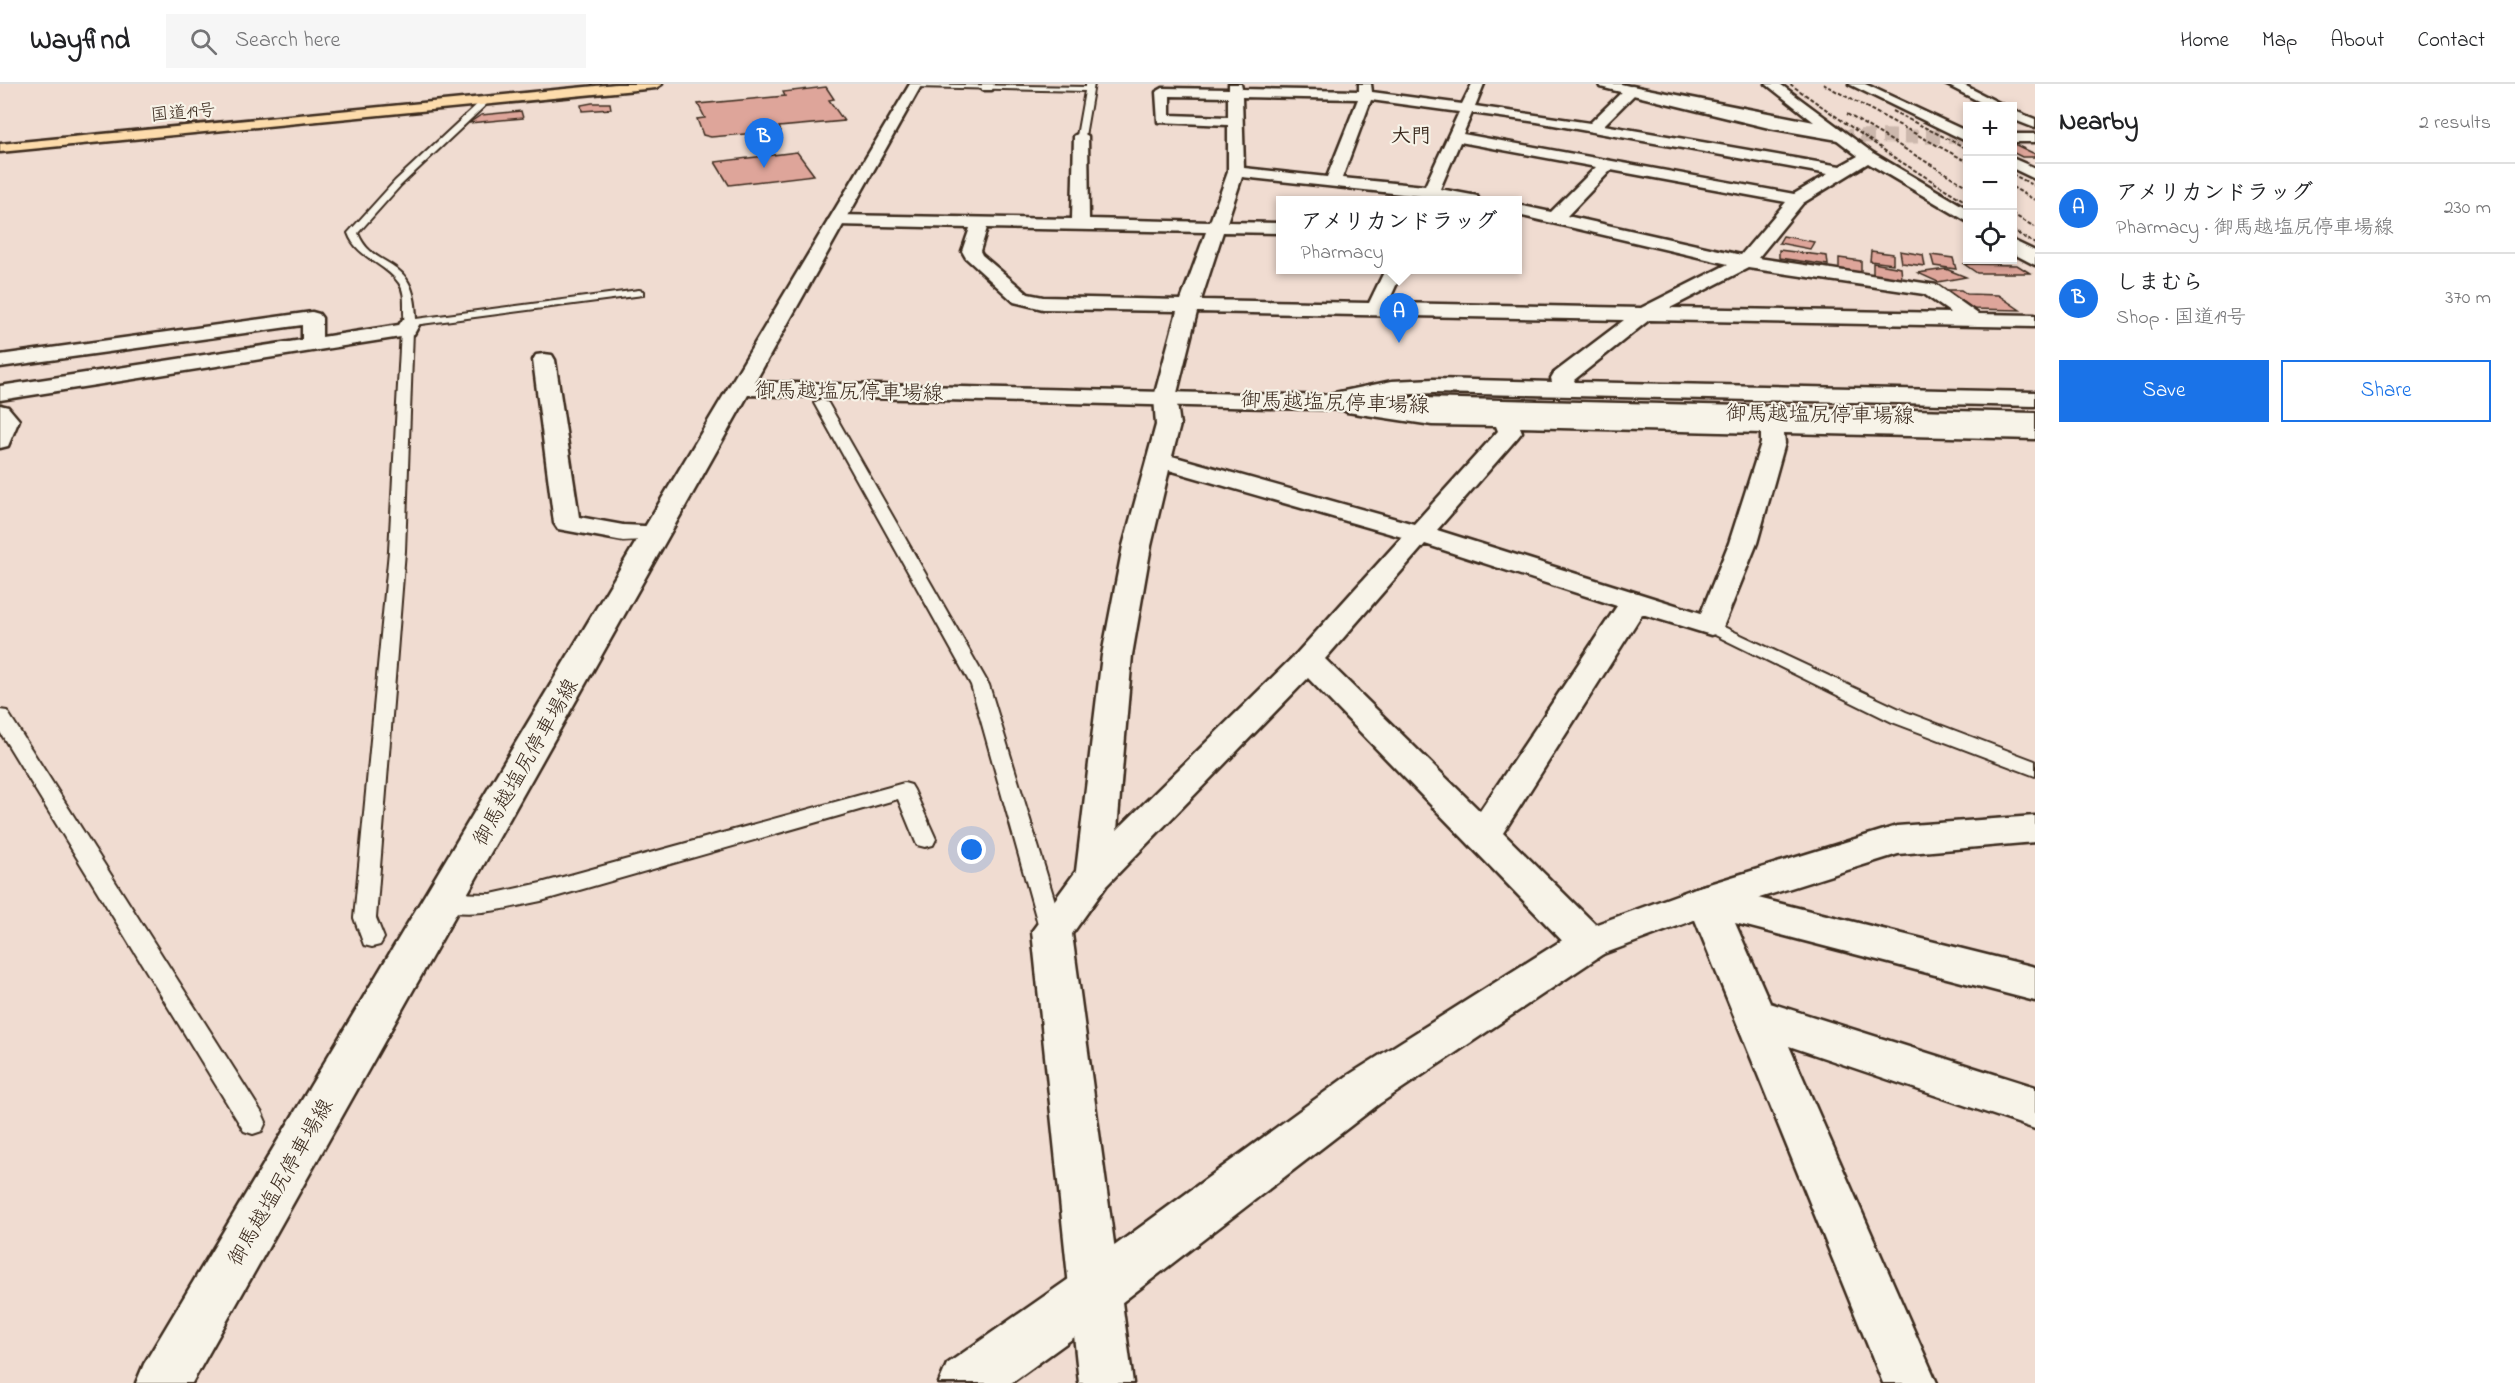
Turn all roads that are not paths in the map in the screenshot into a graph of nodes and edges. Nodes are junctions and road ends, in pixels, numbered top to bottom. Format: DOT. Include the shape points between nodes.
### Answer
graph roads {
  1 [pos="656,84"];
  2 [pos="1478,84"];
  3 [pos="1605,84"];
  4 [pos="1772,84"];
  5 [pos="1855,84"];
  6 [pos="1951,84"];
  7 [pos="916,85"];
  8 [pos="988,86"];
  9 [pos="1090,87"];
  10 [pos="1235,88"];
  11 [pos="1365,90"];
  12 [pos="1632,90"];
  13 [pos="486,101"];
  14 [pos="1989,102"];
  15 [pos="1467,107"];
  16 [pos="2017,116"];
  17 [pos="1236,121"];
  18 [pos="2035,124"];
  19 [pos="1593,128"];
  20 [pos="1960,131"];
  21 [pos="2017,131"];
  22 [pos="1835,132"];
  23 [pos="2035,132"];
  24 [pos="1081,136"];
  25 [pos="1455,137"];
  26 [pos="2017,140"];
  27 [pos="2035,140"];
  28 [pos="1855,143"];
  29 [pos="0,148"];
  30 [pos="1869,156"];
  31 [pos="2017,162"];
  32 [pos="1609,163"];
  33 [pos="2035,163"];
  34 [pos="2017,164"];
  35 [pos="1840,171"];
  36 [pos="1236,172"];
  37 [pos="2035,174"];
  38 [pos="1333,181"];
  39 [pos="1429,196"];
  40 [pos="1797,199"];
  41 [pos="1522,211"];
  42 [pos="1963,214"];
  43 [pos="1555,218"];
  44 [pos="837,220"];
  45 [pos="980,223"];
  46 [pos="1080,225"];
  47 [pos="1218,227"];
  48 [pos="1276,228"];
  49 [pos="2017,248"];
  50 [pos="2035,259"];
  51 [pos="1745,262"];
  52 [pos="1392,274"];
  53 [pos="639,293"];
  54 [pos="1189,305"];
  55 [pos="1376,308"];
  56 [pos="1644,314"];
  57 [pos="1973,320"];
  58 [pos="2035,321"];
  59 [pos="409,327"];
  60 [pos="312,345"];
  61 [pos="544,360"];
  62 [pos="0,361"];
  63 [pos="740,388"];
  64 [pos="1566,388"];
  65 [pos="0,393"];
  66 [pos="1165,397"];
  67 [pos="2035,399"];
  68 [pos="1328,401"];
  69 [pos="821,403"];
  70 [pos="0,412"];
  71 [pos="1505,420"];
  72 [pos="2035,420"];
  73 [pos="1772,426"];
  74 [pos="2035,432"];
  75 [pos="0,441"];
  76 [pos="1161,460"];
  77 [pos="656,533"];
  78 [pos="1421,534"];
  79 [pos="1635,602"];
  80 [pos="1711,626"];
  81 [pos="1308,660"];
  82 [pos="0,716"];
  83 [pos="2035,769"];
  84 [pos="2035,829"];
  85 [pos="1482,836"];
  86 [pos="925,839"];
  87 [pos="1094,874"];
  88 [pos="1706,900"];
  89 [pos="444,902"];
  90 [pos="1052,931"];
  91 [pos="372,938"];
  92 [pos="1589,944"];
  93 [pos="2035,984"];
  94 [pos="1757,1017"];
  95 [pos="2035,1108"];
  96 [pos="253,1122"];
  97 [pos="1094,1292"];
  98 [pos="163,1383"];
  99 [pos="966,1383"];
  100 [pos="1106,1383"];
  101 [pos="1910,1383"];
  1 -- 13 [label="highway, 国道19号"];
  2 -- 15 [label="street"];
  3 -- 12 [label="street"];
  4 -- 22 [label="street"];
  5 -- 20 [label="street"];
  6 -- 14 [label="street"];
  7 -- 8 [label="lane"];
  7 -- 44 [label="street"];
  8 -- 9 [label="lane"];
  9 -- 24 [label="lane"];
  10 -- 11 [label="street"];
  10 -- 17 [label="street"];
  10 -- 17 [label="street" via="1163,92 1163,119"];
  11 -- 15 [label="street"];
  11 -- 38 [label="street"];
  12 -- 19 [label="street"];
  12 -- 22 [label="street" via="1768,124"];
  12 -- 28 [label="street" via="1647,98 1788,134"];
  13 -- 29 [label="highway, 国道19号"];
  13 -- 59 [label="lane" via="398,183 353,232 358,243 399,276 409,290"];
  15 -- 19 [label="street"];
  15 -- 25 [label="street"];
  16 -- 18 [label="street"];
  17 -- 36 [label="street"];
  19 -- 35 [label="street"];
  21 -- 23 [label="street"];
  22 -- 28 [label="street"];
  24 -- 46 [label="street"];
  25 -- 32 [label="street"];
  25 -- 39 [label="street"];
  26 -- 27 [label="street"];
  28 -- 30 [label="street"];
  30 -- 35 [label="street"];
  30 -- 42 [label="street"];
  31 -- 33 [label="street"];
  32 -- 40 [label="street"];
  32 -- 43 [label="street"];
  34 -- 37 [label="street"];
  35 -- 40 [label="street"];
  36 -- 38 [label="street"];
  36 -- 47 [label="street"];
  38 -- 39 [label="street"];
  40 -- 51 [label="street"];
  41 -- 43 [label="street"];
  43 -- 51 [label="street"];
  44 -- 45 [label="street"];
  44 -- 63 [label="street"];
  45 -- 46 [label="street"];
  45 -- 54 [label="street" via="971,251 1021,298 1043,303"];
  46 -- 47 [label="street"];
  47 -- 48 [label="street"];
  47 -- 54 [label="street"];
  49 -- 50 [label="street"];
  51 -- 56 [label="street"];
  51 -- 57 [label="street" via="1930,289"];
  52 -- 55 [label="street"];
  53 -- 59 [label="lane"];
  54 -- 55 [label="street"];
  54 -- 66 [label="street"];
  55 -- 56 [label="street"];
  56 -- 57 [label="street"];
  56 -- 64 [label="street" via="1562,378"];
  57 -- 58 [label="street"];
  59 -- 60 [label="street"];
  59 -- 91 [label="lane" via="365,918"];
  60 -- 62 [label="street" via="312,318"];
  60 -- 65 [label="street"];
  61 -- 77 [label="street" via="567,524 623,533"];
  63 -- 66 [label="street, 御馬越塩尻停車場線"];
  63 -- 77 [label="street, 御馬越塩尻停車場線"];
  64 -- 67 [label="street"];
  64 -- 68 [label="street" via="1392,388"];
  66 -- 68 [label="street, 御馬越塩尻停車場線"];
  66 -- 76 [label="street" via="1168,425"];
  68 -- 71 [label="street" via="1432,418"];
  68 -- 72 [label="street, 御馬越塩尻停車場線"];
  69 -- 90 [label="lane" via="980,685"];
  70 -- 75 [label="street" via="7,420"];
  71 -- 73 [label="street"];
  71 -- 78 [label="street" via="1510,432"];
  73 -- 74 [label="street"];
  73 -- 80 [label="street" via="1773,443 1743,543"];
  76 -- 78 [label="street"];
  76 -- 87 [label="street" via="1137,546 1117,655"];
  77 -- 89 [label="street, 御馬越塩尻停車場線"];
  78 -- 79 [label="street"];
  78 -- 81 [label="street"];
  79 -- 80 [label="street"];
  79 -- 85 [label="street"];
  80 -- 83 [label="lane" via="1899,717"];
  81 -- 85 [label="street"];
  81 -- 87 [label="street"];
  82 -- 96 [label="lane"];
  84 -- 88 [label="street" via="1898,840"];
  85 -- 92 [label="street"];
  86 -- 89 [label="lane" via="904,790 541,892 491,903"];
  87 -- 90 [label="street"];
  88 -- 92 [label="street"];
  88 -- 93 [label="street"];
  88 -- 94 [label="street"];
  89 -- 98 [label="street, 御馬越塩尻停車場線"];
  90 -- 97 [label="street"];
  92 -- 97 [label="street" via="1363,1090"];
  94 -- 95 [label="street"];
  94 -- 101 [label="street"];
  97 -- 99 [label="street"];
  97 -- 100 [label="street"];
}
